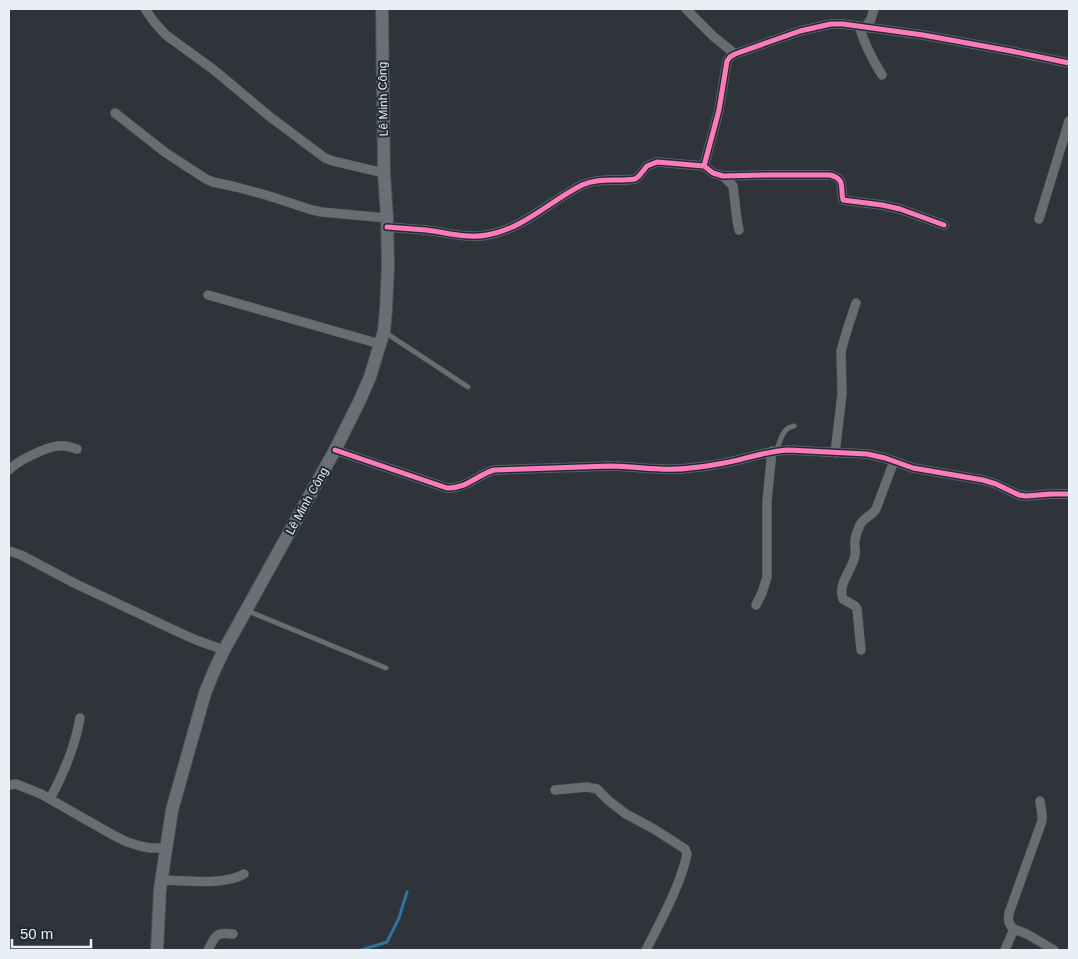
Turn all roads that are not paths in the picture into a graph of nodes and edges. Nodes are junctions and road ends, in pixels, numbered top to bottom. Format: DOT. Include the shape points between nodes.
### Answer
graph roads {
  1 [pos="145,9"];
  2 [pos="382,9"];
  3 [pos="686,9"];
  4 [pos="874,9"];
  5 [pos="863,26"];
  6 [pos="735,54"];
  7 [pos="1069,63"];
  8 [pos="882,75"];
  9 [pos="115,113"];
  10 [pos="1069,121"];
  11 [pos="704,166"];
  12 [pos="384,173"];
  13 [pos="723,176"];
  14 [pos="1039,219"];
  15 [pos="387,222"];
  16 [pos="944,226"];
  17 [pos="739,230"];
  18 [pos="208,296"];
  19 [pos="856,303"];
  20 [pos="384,331"];
  21 [pos="380,344"];
  22 [pos="468,387"];
  23 [pos="794,426"];
  24 [pos="77,449"];
  25 [pos="336,450"];
  26 [pos="774,451"];
  27 [pos="835,453"];
  28 [pos="894,461"];
  29 [pos="9,470"];
  30 [pos="1069,494"];
  31 [pos="9,550"];
  32 [pos="756,605"];
  33 [pos="246,610"];
  34 [pos="224,650"];
  35 [pos="861,650"];
  36 [pos="386,668"];
  37 [pos="80,718"];
  38 [pos="9,785"];
  39 [pos="555,790"];
  40 [pos="50,800"];
  41 [pos="1040,801"];
  42 [pos="166,848"];
  43 [pos="244,874"];
  44 [pos="162,880"];
  45 [pos="1014,929"];
  46 [pos="233,934"];
  47 [pos="157,950"];
  48 [pos="208,950"];
  49 [pos="646,950"];
  50 [pos="1005,950"];
  51 [pos="1054,950"];
  1 -- 12 [label="street" via="166,35 325,158"];
  2 -- 12 [label="main road, Lê Minh Công"];
  3 -- 6 [label="street"];
  4 -- 5 [label="street" via="871,19"];
  5 -- 6 [label="street" via="817,27"];
  5 -- 7 [label="street"];
  5 -- 8 [label="street" via="862,36"];
  6 -- 11 [label="street" via="725,67 719,110"];
  9 -- 15 [label="street" via="166,153 213,182 312,210"];
  10 -- 14 [label="street"];
  11 -- 13 [label="street"];
  11 -- 15 [label="street" via="657,162 647,166 635,179 588,183 518,224 488,235 471,236"];
  12 -- 15 [label="main road, Lê Minh Công"];
  13 -- 16 [label="street" via="835,176 842,184 843,200 892,207"];
  13 -- 17 [label="street" via="733,186"];
  15 -- 20 [label="main road, Lê Minh Công"];
  18 -- 21 [label="street"];
  19 -- 27 [label="street" via="841,351 842,394"];
  20 -- 21 [label="main road, Lê Minh Công"];
  20 -- 22 [label="lane"];
  21 -- 25 [label="main road, Lê Minh Công" via="370,377"];
  23 -- 26 [label="lane" via="785,430"];
  24 -- 29 [label="street" via="63,446 48,448 18,462"];
  25 -- 26 [label="street" via="454,489 494,470 610,466 676,470"];
  25 -- 33 [label="main road, Lê Minh Công"];
  26 -- 27 [label="street"];
  26 -- 32 [label="street" via="767,501 767,577"];
  27 -- 28 [label="street" via="867,454"];
  28 -- 30 [label="street" via="913,468 983,480 1019,495"];
  28 -- 35 [label="street" via="876,509 860,523 855,554 841,594 857,609"];
  31 -- 34 [label="street" via="176,631"];
  33 -- 34 [label="main road, Lê Minh Công"];
  33 -- 36 [label="lane"];
  34 -- 42 [label="main road, Lê Minh Công" via="205,693 172,810"];
  37 -- 40 [label="street" via="70,759"];
  38 -- 40 [label="street" via="33,790"];
  39 -- 49 [label="street" via="597,789 626,814 685,849 687,854 681,874"];
  40 -- 42 [label="street" via="127,842"];
  41 -- 45 [label="street" via="1042,821 1009,913 1008,921"];
  42 -- 44 [label="main road, Lê Minh Công"];
  43 -- 44 [label="street" via="238,878 204,882"];
  44 -- 47 [label="main road, Lê Minh Công"];
  45 -- 50 [label="street"];
  45 -- 51 [label="street"];
  46 -- 48 [label="street" via="216,936"];
}
